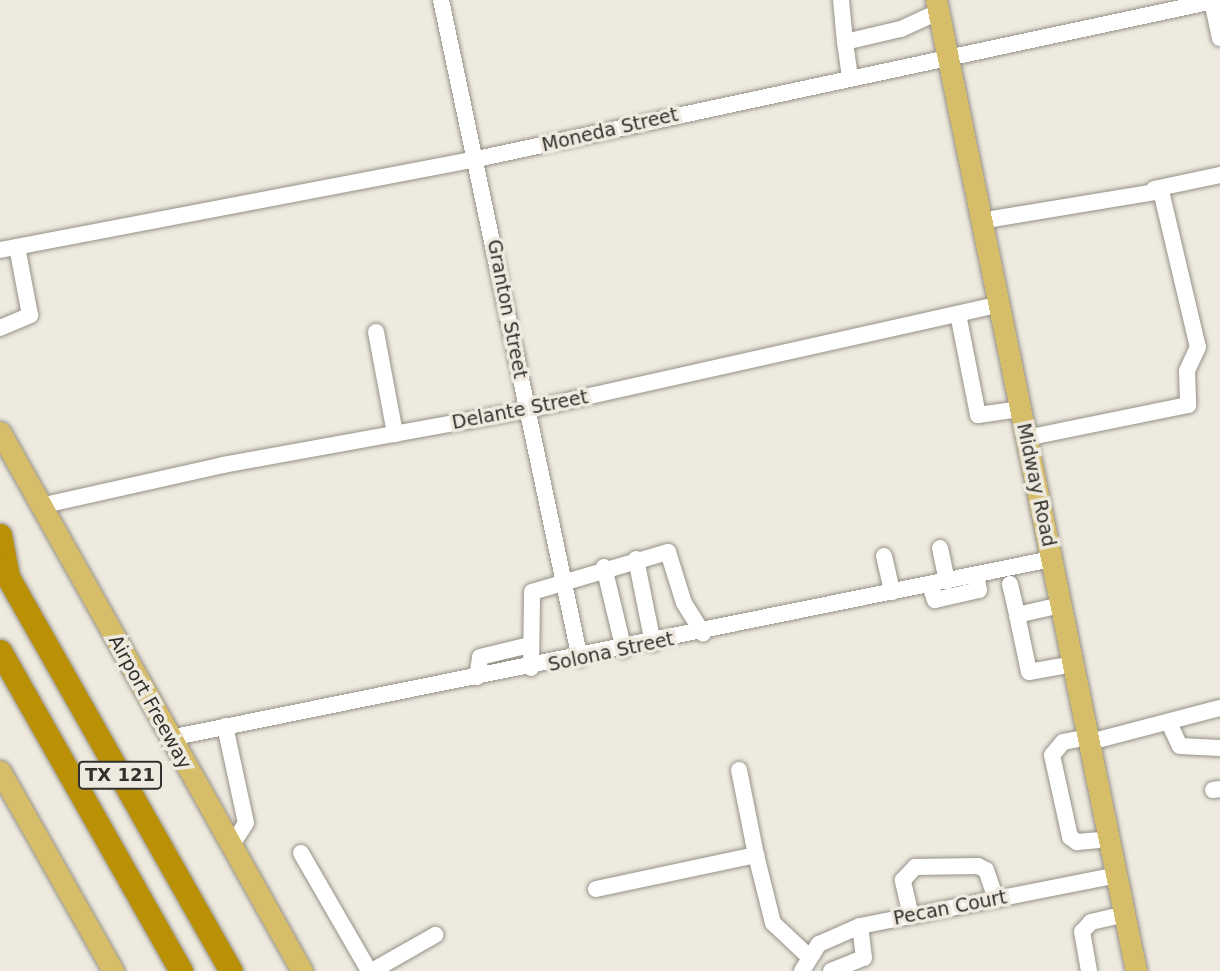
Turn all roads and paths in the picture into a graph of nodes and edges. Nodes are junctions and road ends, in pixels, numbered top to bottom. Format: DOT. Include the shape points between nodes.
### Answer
graph roads {
  1 [pos="441,0"];
  2 [pos="841,0"];
  3 [pos="1215,1"];
  4 [pos="937,6"];
  5 [pos="1220,38"];
  6 [pos="845,42"];
  7 [pos="946,55"];
  8 [pos="850,76"];
  9 [pos="477,159"];
  10 [pos="1220,174"];
  11 [pos="1154,189"];
  12 [pos="980,221"];
  13 [pos="17,247"];
  14 [pos="0,250"];
  15 [pos="998,305"];
  16 [pos="958,314"];
  17 [pos="0,326"];
  18 [pos="376,332"];
  19 [pos="1020,409"];
  20 [pos="527,410"];
  21 [pos="0,432"];
  22 [pos="395,434"];
  23 [pos="1026,438"];
  24 [pos="40,506"];
  25 [pos="0,535"];
  26 [pos="940,548"];
  27 [pos="884,556"];
  28 [pos="636,559"];
  29 [pos="1052,559"];
  30 [pos="604,567"];
  31 [pos="4,571"];
  32 [pos="1009,576"];
  33 [pos="947,581"];
  34 [pos="978,582"];
  35 [pos="564,583"];
  36 [pos="930,584"];
  37 [pos="892,592"];
  38 [pos="1061,606"];
  39 [pos="1017,615"];
  40 [pos="703,633"];
  41 [pos="653,643"];
  42 [pos="530,645"];
  43 [pos="624,650"];
  44 [pos="0,651"];
  45 [pos="580,659"];
  46 [pos="1073,664"];
  47 [pos="531,668"];
  48 [pos="477,677"];
  49 [pos="1220,708"];
  50 [pos="1170,725"];
  51 [pos="225,726"];
  52 [pos="170,738"];
  53 [pos="1089,739"];
  54 [pos="1220,748"];
  55 [pos="739,770"];
  56 [pos="0,771"];
  57 [pos="1110,839"];
  58 [pos="231,846"];
  59 [pos="301,853"];
  60 [pos="756,855"];
  61 [pos="1117,875"];
  62 [pos="596,889"];
  63 [pos="996,899"];
  64 [pos="1125,914"];
  65 [pos="911,916"];
  66 [pos="860,926"];
  67 [pos="435,935"];
  68 [pos="805,963"];
  69 [pos="113,971"];
  70 [pos="181,971"];
  71 [pos="231,971"];
  72 [pos="302,971"];
  73 [pos="371,971"];
  74 [pos="831,971"];
  75 [pos="1089,971"];
  76 [pos="1136,971"];
  1 -- 9 [label="street, Granton Street"];
  2 -- 6 [label="street"];
  3 -- 5 [label="street"];
  3 -- 7 [label="street, Moneda Street"];
  4 -- 6 [label="street" via="901,29"];
  4 -- 7 [label="main road, Midway Road"];
  6 -- 8 [label="street"];
  7 -- 8 [label="street, Moneda Street"];
  7 -- 12 [label="main road, Midway Road"];
  8 -- 9 [label="street, Moneda Street"];
  9 -- 13 [label="street, Moneda Street"];
  9 -- 20 [label="street, Granton Street"];
  10 -- 11 [label="street"];
  11 -- 12 [label="street"];
  11 -- 23 [label="street" via="1167,200 1198,347 1187,371 1192,399 1188,405"];
  12 -- 15 [label="main road, Midway Road"];
  13 -- 14 [label="street, Moneda Street"];
  13 -- 17 [label="street" via="30,316"];
  15 -- 16 [label="street, Delante Street"];
  15 -- 19 [label="main road, Midway Road"];
  16 -- 19 [label="street" via="978,415"];
  16 -- 20 [label="street, Delante Street"];
  18 -- 22 [label="street"];
  19 -- 23 [label="main road, Midway Road"];
  20 -- 22 [label="street, Delante Street"];
  20 -- 35 [label="street, Granton Street"];
  21 -- 24 [label="main road, Airport Freeway"];
  22 -- 24 [label="street, Delante Street"];
  23 -- 29 [label="main road, Midway Road"];
  24 -- 52 [label="main road, Airport Freeway"];
  25 -- 31 [label="highway"];
  26 -- 33 [label="street"];
  27 -- 37 [label="street"];
  28 -- 30 [label="street"];
  28 -- 40 [label="street" via="671,553 684,603"];
  28 -- 41 [label="street"];
  29 -- 32 [label="street, Solona Street"];
  29 -- 38 [label="main road, Midway Road"];
  30 -- 35 [label="street"];
  30 -- 43 [label="street"];
  31 -- 71 [label="highway, TX 121"];
  32 -- 34 [label="street, Solona Street"];
  32 -- 39 [label="street"];
  33 -- 34 [label="street, Solona Street"];
  33 -- 36 [label="street, Solona Street"];
  34 -- 36 [label="street" via="935,600"];
  35 -- 42 [label="street" via="529,594"];
  35 -- 45 [label="street, Granton Street"];
  36 -- 37 [label="street, Solona Street"];
  37 -- 40 [label="street, Solona Street"];
  38 -- 39 [label="street"];
  38 -- 46 [label="main road, Midway Road"];
  39 -- 46 [label="street" via="1029,672"];
  40 -- 41 [label="street, Solona Street"];
  41 -- 43 [label="street, Solona Street"];
  42 -- 47 [label="street"];
  42 -- 48 [label="street" via="481,657"];
  43 -- 45 [label="street, Solona Street"];
  44 -- 70 [label="highway, TX 121"];
  45 -- 47 [label="street, Solona Street"];
  46 -- 53 [label="main road, Midway Road"];
  47 -- 48 [label="street, Solona Street"];
  48 -- 51 [label="street, Solona Street"];
  49 -- 50 [label="street"];
  50 -- 53 [label="street"];
  50 -- 54 [label="street" via="1180,747"];
  51 -- 52 [label="street, Solona Street"];
  51 -- 58 [label="street" via="246,823"];
  52 -- 58 [label="main road, Airport Freeway"];
  53 -- 57 [label="main road, Midway Road"];
  53 -- 57 [label="street" via="1063,742 1052,755 1070,837 1077,842"];
  55 -- 60 [label="street"];
  56 -- 69 [label="main road"];
  57 -- 61 [label="main road, Midway Road"];
  58 -- 72 [label="main road, Airport Freeway"];
  59 -- 73 [label="street"];
  60 -- 62 [label="street"];
  60 -- 68 [label="street" via="773,923"];
  61 -- 63 [label="street, Pecan Court"];
  61 -- 64 [label="main road, Midway Road"];
  63 -- 65 [label="street, Pecan Court"];
  63 -- 65 [label="street" via="986,870 978,866 915,867 903,880"];
  64 -- 75 [label="street" via="1091,922 1082,932"];
  64 -- 76 [label="main road, Midway Road"];
  65 -- 66 [label="street, Pecan Court"];
  66 -- 68 [label="street, Pecan Court" via="830,936"];
  66 -- 74 [label="street" via="863,958"];
  67 -- 73 [label="street"];
}
